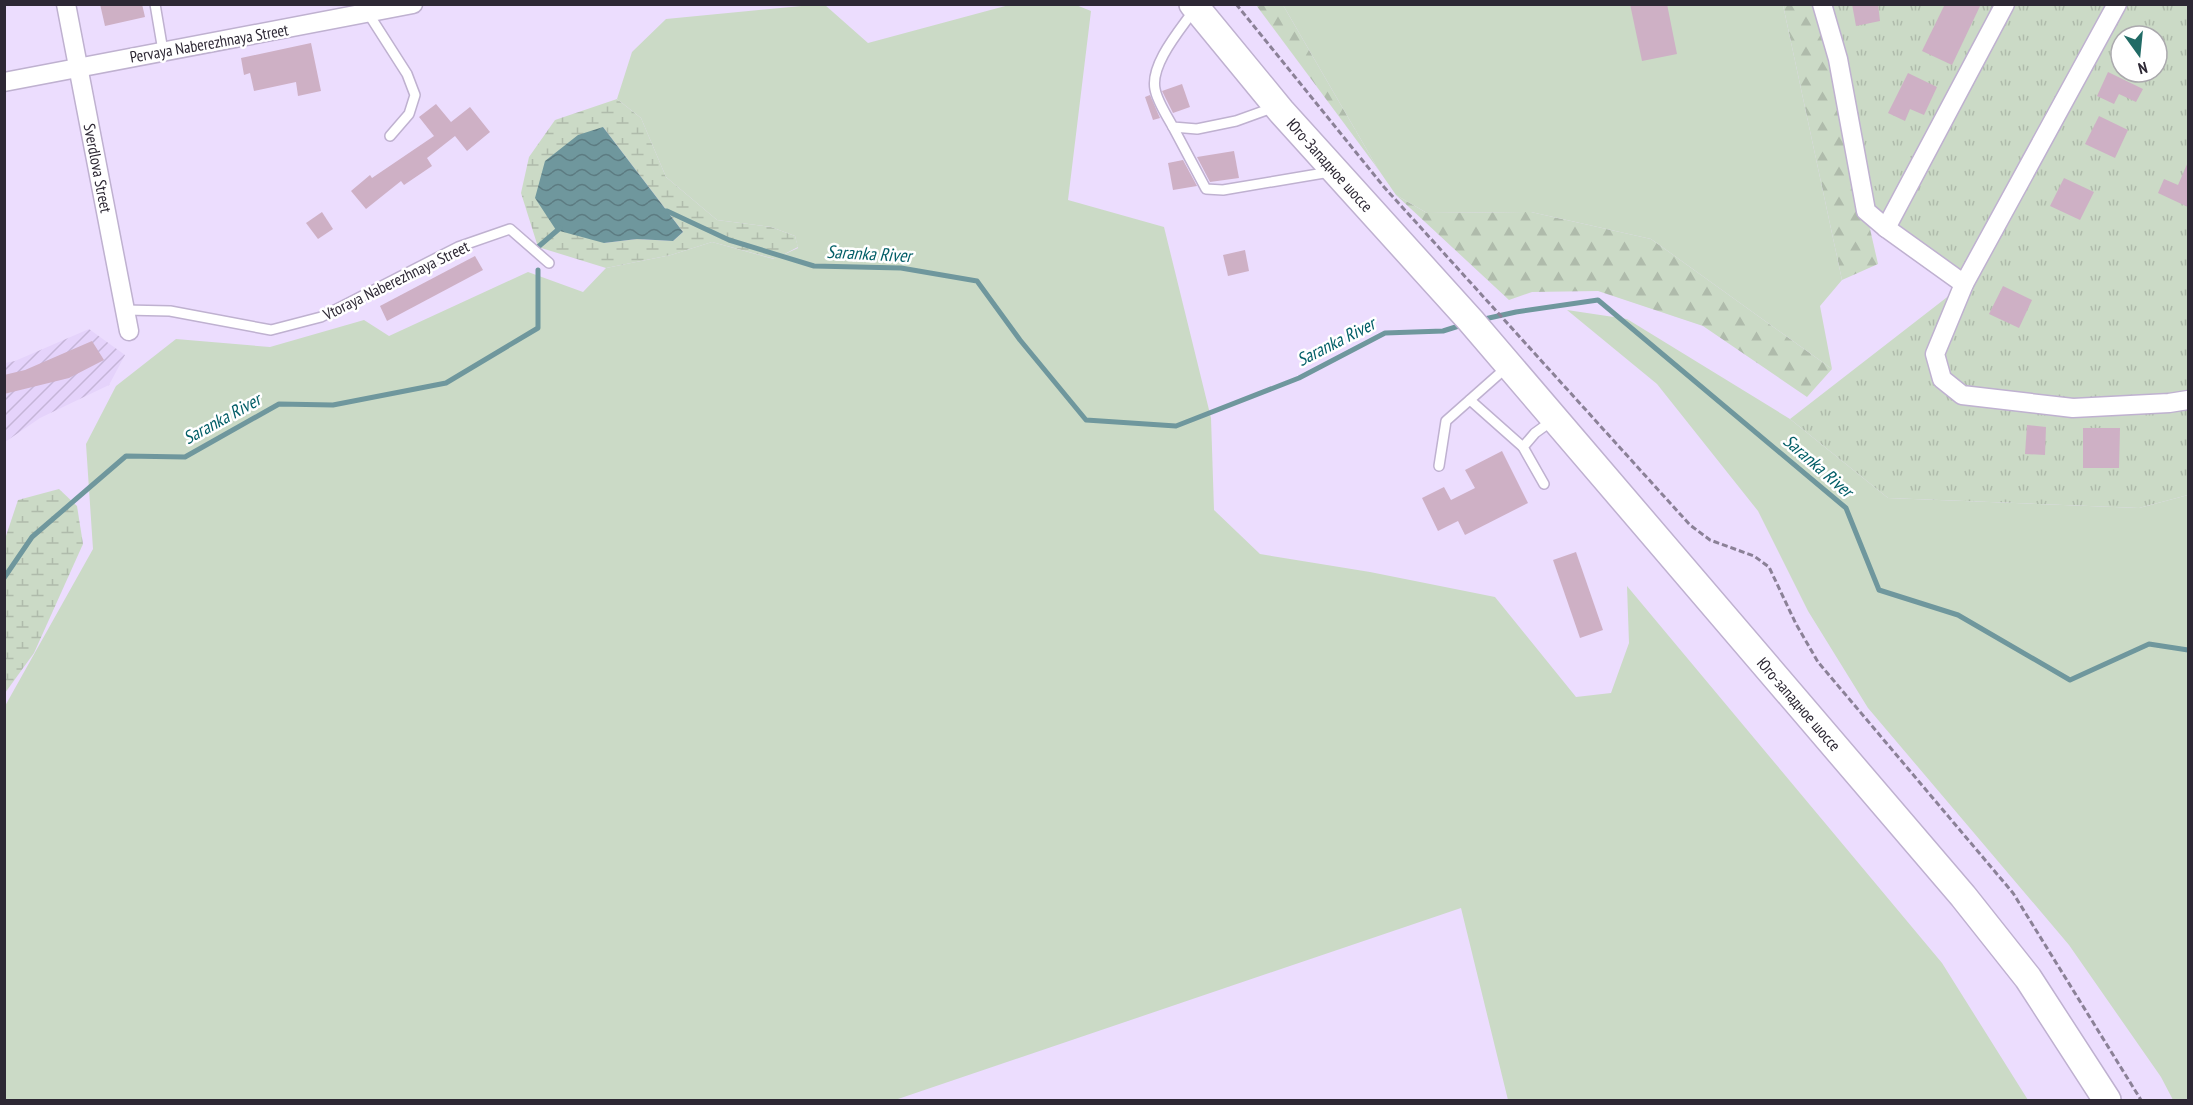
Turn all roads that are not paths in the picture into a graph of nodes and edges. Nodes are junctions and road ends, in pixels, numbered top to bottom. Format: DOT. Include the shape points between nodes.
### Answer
graph roads {
  1 [pos="66,4"];
  2 [pos="155,4"];
  3 [pos="413,4"];
  4 [pos="1822,4"];
  5 [pos="2005,4"];
  6 [pos="2117,4"];
  7 [pos="1194,6"];
  8 [pos="368,13"];
  9 [pos="163,51"];
  10 [pos="79,66"];
  11 [pos="4,82"];
  12 [pos="1278,106"];
  13 [pos="1173,127"];
  14 [pos="390,136"];
  15 [pos="1335,171"];
  16 [pos="1886,228"];
  17 [pos="549,263"];
  18 [pos="1964,284"];
  19 [pos="125,310"];
  20 [pos="1471,321"];
  21 [pos="129,331"];
  22 [pos="1509,366"];
  23 [pos="1470,400"];
  24 [pos="2188,400"];
  25 [pos="1554,419"];
  26 [pos="1523,447"];
  27 [pos="1439,466"];
  28 [pos="1544,484"];
  29 [pos="2107,1101"];
  1 -- 10 [label="street, Sverdlova Street"];
  2 -- 9 [label="lane"];
  3 -- 8 [label="street, Pervaya Naberezhnaya Street"];
  4 -- 16 [label="street" via="1838,59 1866,211"];
  5 -- 16 [label="street"];
  6 -- 18 [label="street"];
  7 -- 12 [label="main road, Юго-Западное шоссе"];
  7 -- 13 [label="lane" via="1156,69 1155,89"];
  8 -- 9 [label="street, Pervaya Naberezhnaya Street"];
  8 -- 14 [label="lane" via="416,95 409,114"];
  9 -- 10 [label="street, Pervaya Naberezhnaya Street"];
  10 -- 11 [label="street, Pervaya Naberezhnaya Street"];
  10 -- 19 [label="street, Sverdlova Street"];
  12 -- 13 [label="lane" via="1197,129"];
  12 -- 15 [label="main road, Юго-Западное шоссе"];
  13 -- 15 [label="lane" via="1206,189 1223,190"];
  15 -- 20 [label="main road, Юго-Западное шоссе"];
  16 -- 18 [label="street"];
  17 -- 19 [label="lane, Vtoraya Naberezhnaya Street" via="510,230 458,247 321,317 271,330 170,311"];
  18 -- 24 [label="street" via="1935,354 1942,379 1962,395 2073,408"];
  19 -- 21 [label="street, Sverdlova Street"];
  20 -- 22 [label="main road, Юго-западное шоссе"];
  22 -- 23 [label="lane"];
  22 -- 25 [label="main road, Юго-западное шоссе"];
  23 -- 26 [label="lane"];
  23 -- 27 [label="lane" via="1446,422"];
  25 -- 26 [label="lane"];
  25 -- 29 [label="main road, Юго-западное шоссе" via="1963,896 2028,978"];
  26 -- 28 [label="lane"];
}
